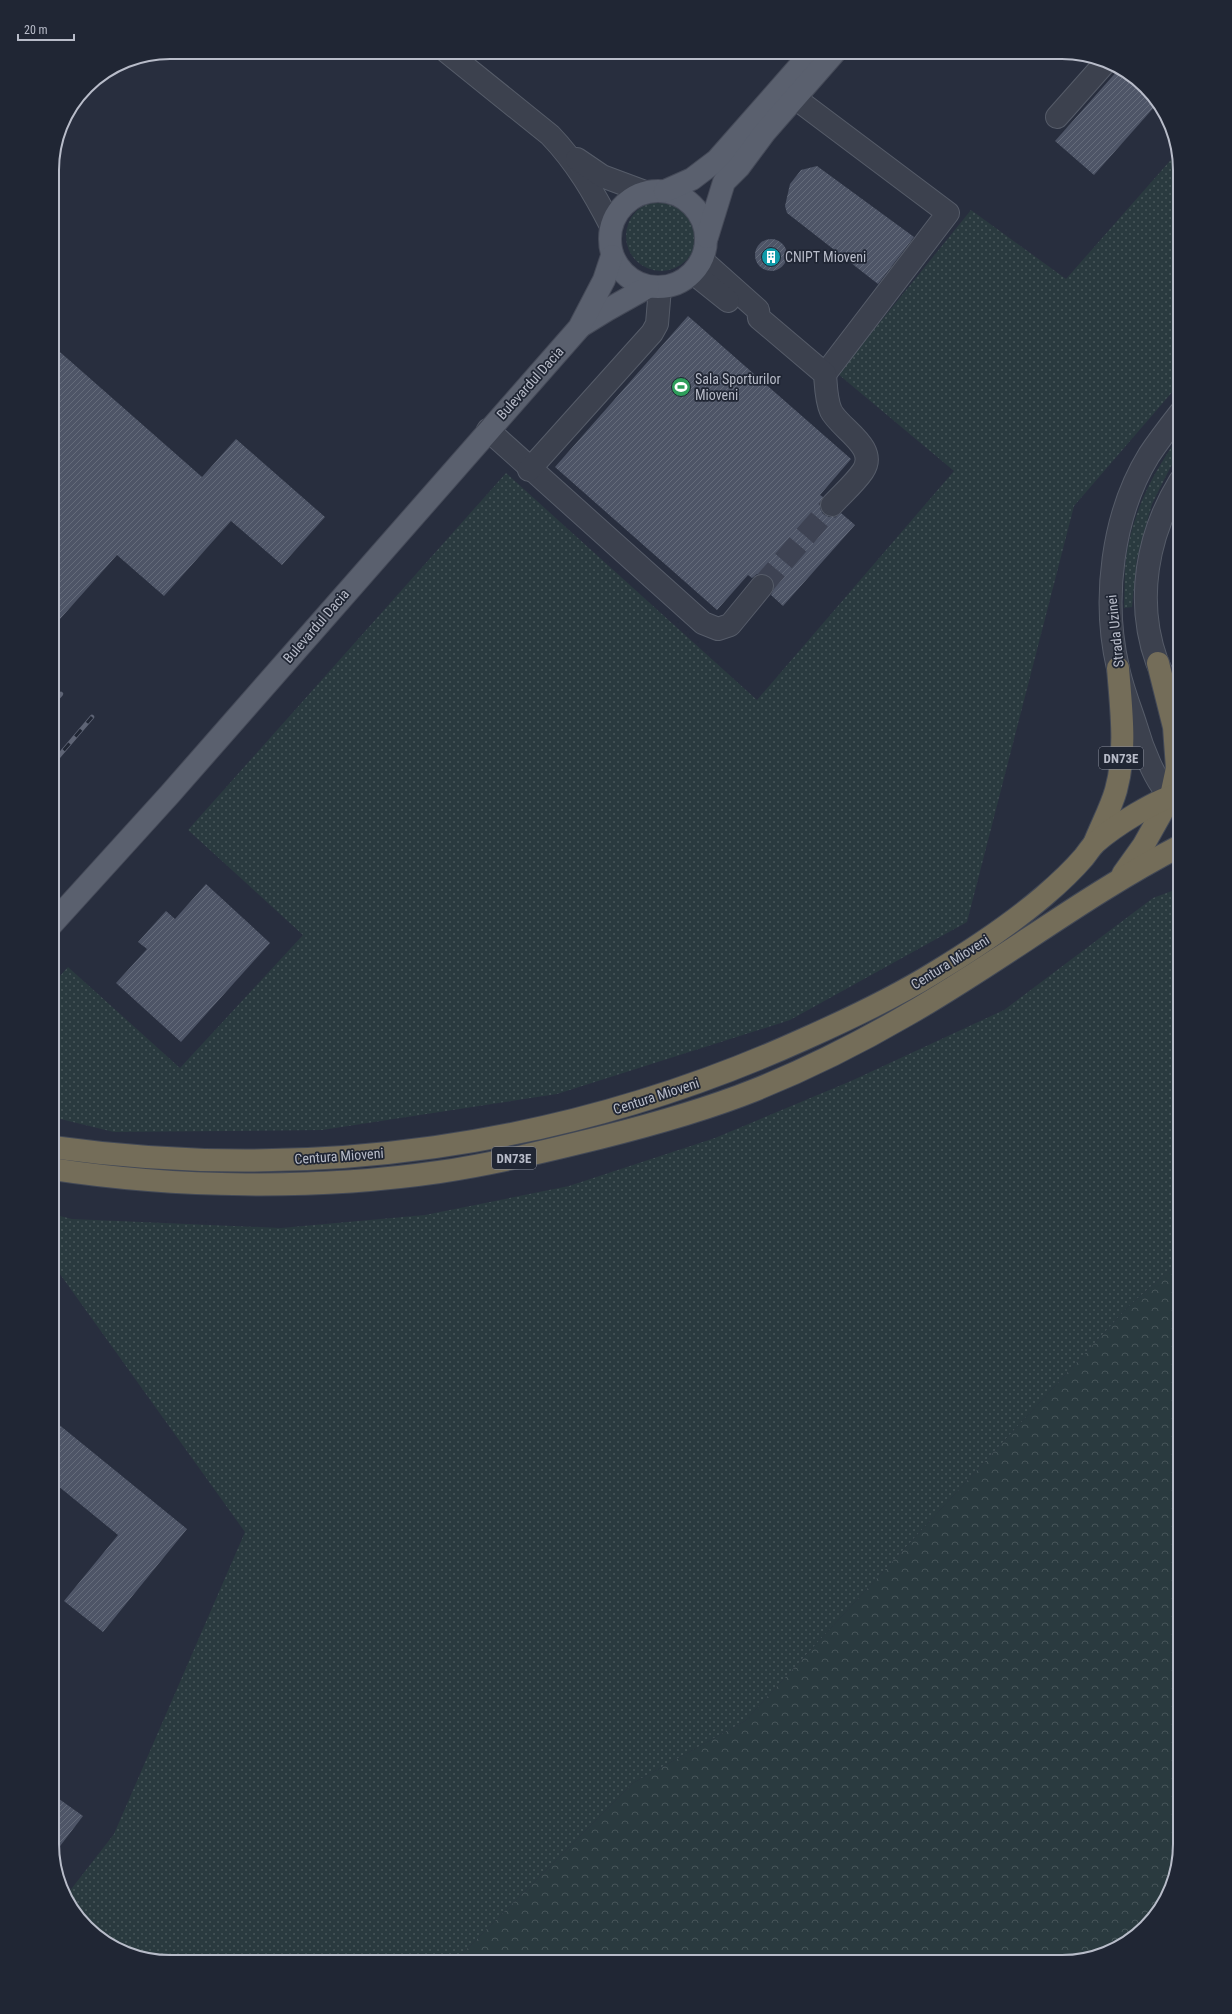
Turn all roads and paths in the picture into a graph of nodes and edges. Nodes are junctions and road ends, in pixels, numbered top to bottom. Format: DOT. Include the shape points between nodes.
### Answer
graph roads {
  1 [pos="456,59"];
  2 [pos="806,59"];
  3 [pos="829,59"];
  4 [pos="1102,67"];
  5 [pos="795,98"];
  6 [pos="1057,117"];
  7 [pos="562,148"];
  8 [pos="655,192"];
  9 [pos="611,226"];
  10 [pos="707,236"];
  11 [pos="612,256"];
  12 [pos="698,267"];
  13 [pos="654,287"];
  14 [pos="579,328"];
  15 [pos="825,374"];
  16 [pos="1173,423"];
  17 [pos="488,430"];
  18 [pos="529,470"];
  19 [pos="1173,492"];
  20 [pos="832,505"];
  21 [pos="762,586"];
  22 [pos="1158,663"];
  23 [pos="1118,668"];
  24 [pos="1173,689"];
  25 [pos="1173,723"];
  26 [pos="1173,791"];
  27 [pos="1173,798"];
  28 [pos="1173,802"];
  29 [pos="1094,844"];
  30 [pos="1173,850"];
  31 [pos="1119,879"];
  32 [pos="59,916"];
  33 [pos="59,1148"];
  34 [pos="59,1170"];
  1 -- 7 [label="street" via="550,135"];
  2 -- 8 [label="main road" via="717,160 692,179"];
  3 -- 5 [label="main road"];
  4 -- 6 [label="street"];
  5 -- 10 [label="main road" via="724,182"];
  5 -- 15 [label="street" via="948,213"];
  7 -- 8 [label="street" via="602,176"];
  7 -- 9 [label="street" via="589,184"];
  8 -- 9 [label="main road" via="630,200"];
  8 -- 10 [label="main road" via="681,196 694,206 703,220"];
  9 -- 11 [label="main road" via="609,241"];
  10 -- 12 [label="main road" via="706,248"];
  11 -- 13 [label="main road" via="620,270 633,281"];
  11 -- 14 [label="main road" via="604,280"];
  12 -- 13 [label="main road" via="683,281 672,286"];
  12 -- 15 [label="street" via="750,319 759,318"];
  13 -- 14 [label="main road" via="607,310"];
  13 -- 18 [label="street" via="657,324 652,333"];
  14 -- 17 [label="main road, Bulevardul Dacia"];
  15 -- 20 [label="street" via="831,411 865,450 867,460 864,470"];
  16 -- 23 [label="street, Strada Uzinei" via="1144,465 1121,523 1110,591"];
  17 -- 18 [label="street"];
  17 -- 32 [label="main road, Bulevardul Dacia" via="185,777"];
  18 -- 21 [label="street" via="702,623 718,629 730,625"];
  19 -- 22 [label="street" via="1150,552 1146,576 1147,623"];
  22 -- 24 [label="street"];
  22 -- 25 [label="highway, DN73E"];
  23 -- 26 [label="street, Strada Uzinei" via="1147,760"];
  23 -- 29 [label="highway, DN73E" via="1123,743 1120,767 1116,790"];
  27 -- 29 [label="highway, Centura Mioveni / DN73E" via="1131,818"];
  28 -- 31 [label="highway, DN73E"];
  29 -- 33 [label="highway, Centura Mioveni / DN73E" via="1046,895 995,933 898,994 760,1059 682,1089 588,1117 478,1142 342,1158 174,1160"];
  30 -- 31 [label="highway, Centura Mioveni / DN73E"];
  31 -- 34 [label="highway, Centura Mioveni / DN73E" via="906,1016 755,1090 637,1128 504,1160 438,1172 370,1179 304,1183 161,1181"];
}
